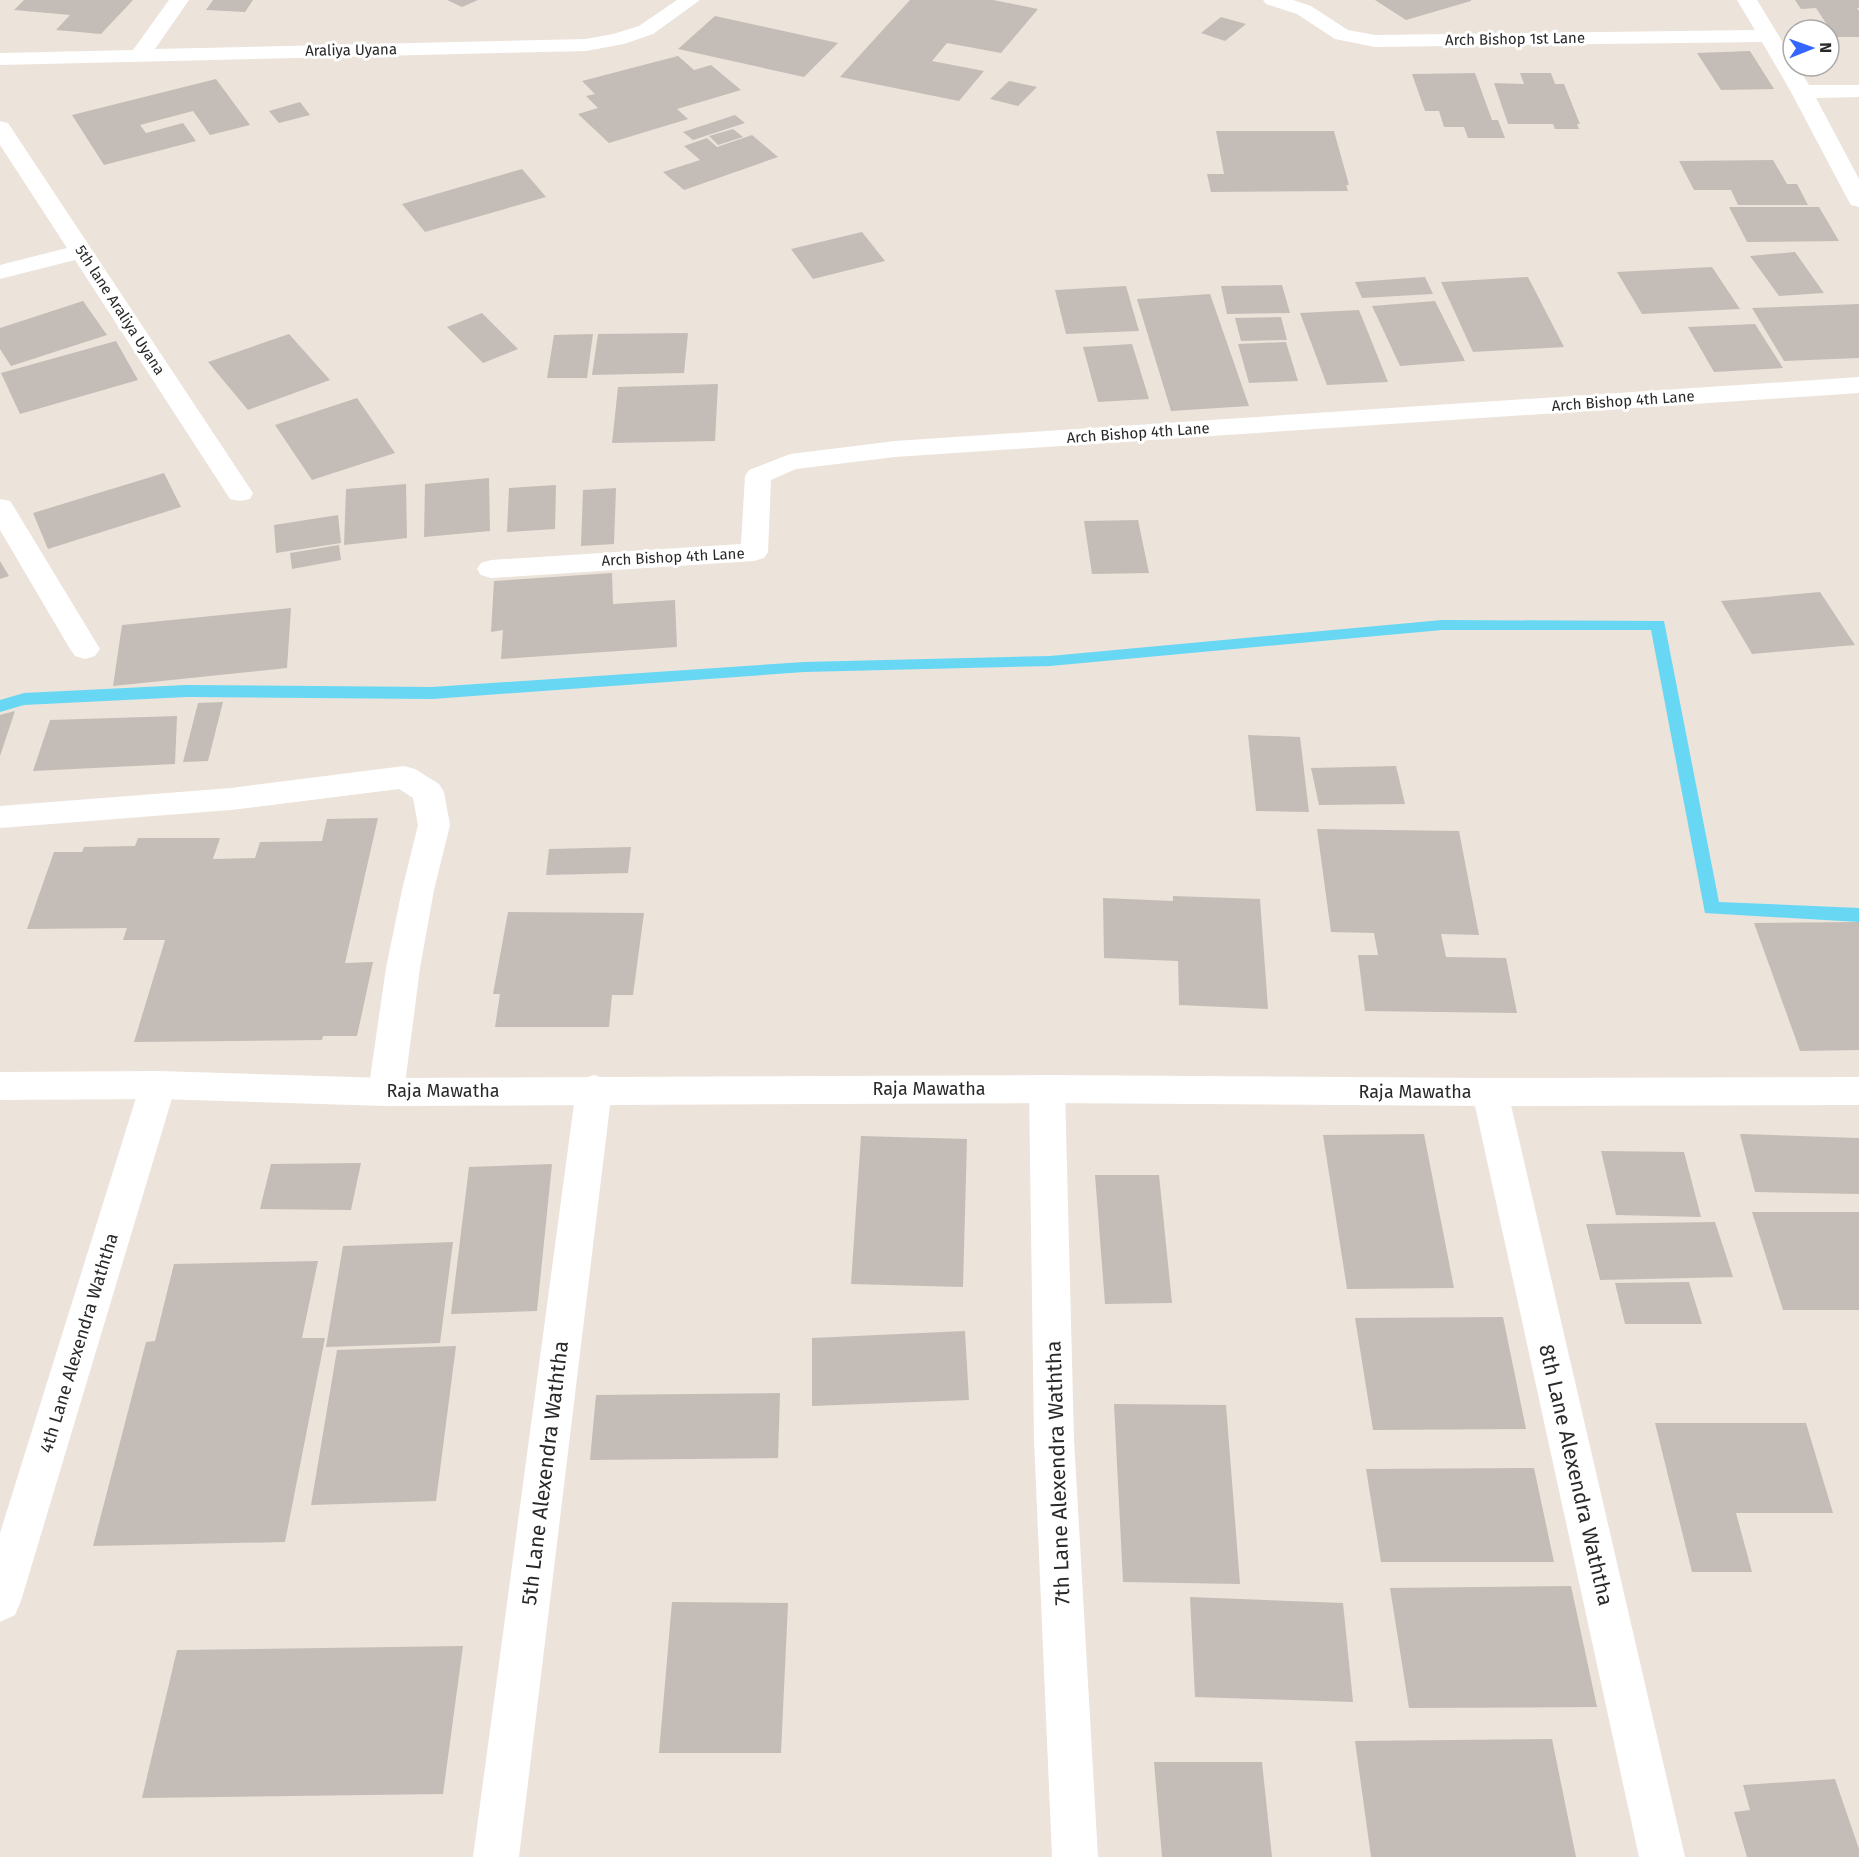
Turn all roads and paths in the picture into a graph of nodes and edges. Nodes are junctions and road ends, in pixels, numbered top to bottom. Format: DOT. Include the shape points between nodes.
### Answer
graph roads {
  1 [pos="179,0"];
  2 [pos="690,0"];
  3 [pos="1273,0"];
  4 [pos="1747,0"];
  5 [pos="1766,36"];
  6 [pos="140,55"];
  7 [pos="0,59"];
  8 [pos="1859,91"];
  9 [pos="1802,92"];
  10 [pos="3,138"];
  11 [pos="1859,200"];
  12 [pos="82,251"];
  13 [pos="0,272"];
  14 [pos="1859,385"];
  15 [pos="240,493"];
  16 [pos="0,507"];
  17 [pos="491,569"];
  18 [pos="86,649"];
  19 [pos="0,817"];
  20 [pos="158,1085"];
  21 [pos="0,1086"];
  22 [pos="594,1089"];
  23 [pos="1047,1089"];
  24 [pos="1859,1091"];
  25 [pos="386,1092"];
  26 [pos="1490,1092"];
  27 [pos="0,1601"];
  28 [pos="496,1857"];
  29 [pos="1075,1857"];
  30 [pos="1662,1857"];
  1 -- 6 [label="street"];
  2 -- 6 [label="street, Araliya Uyana" via="645,30 586,45"];
  3 -- 5 [label="street, Arch Bishop 1st Lane" via="1304,10 1342,35 1376,40"];
  4 -- 5 [label="street"];
  5 -- 9 [label="street"];
  6 -- 7 [label="street, Araliya Uyana"];
  8 -- 9 [label="street"];
  9 -- 11 [label="street"];
  10 -- 12 [label="street, 5th lane Araliya Uyana"];
  12 -- 13 [label="street"];
  12 -- 15 [label="street, 5th lane Araliya Uyana"];
  14 -- 17 [label="street, Arch Bishop 4th Lane" via="895,449 790,462 758,477 754,552"];
  16 -- 18 [label="street"];
  19 -- 25 [label="street" via="231,799 404,777 428,792 434,825 403,968"];
  20 -- 21 [label="street, Raja Mawatha"];
  20 -- 25 [label="street, Raja Mawatha"];
  20 -- 27 [label="street, 4th Lane Alexendra Waththa"];
  22 -- 23 [label="street, Raja Mawatha"];
  22 -- 25 [label="street, Raja Mawatha"];
  22 -- 28 [label="street, 5th Lane Alexendra Waththa"];
  23 -- 26 [label="street, Raja Mawatha"];
  23 -- 29 [label="street, 7th Lane Alexendra Waththa" via="1054,1439"];
  24 -- 26 [label="street, Raja Mawatha"];
  26 -- 30 [label="street, 8th Lane Alexendra Waththa"];
}
